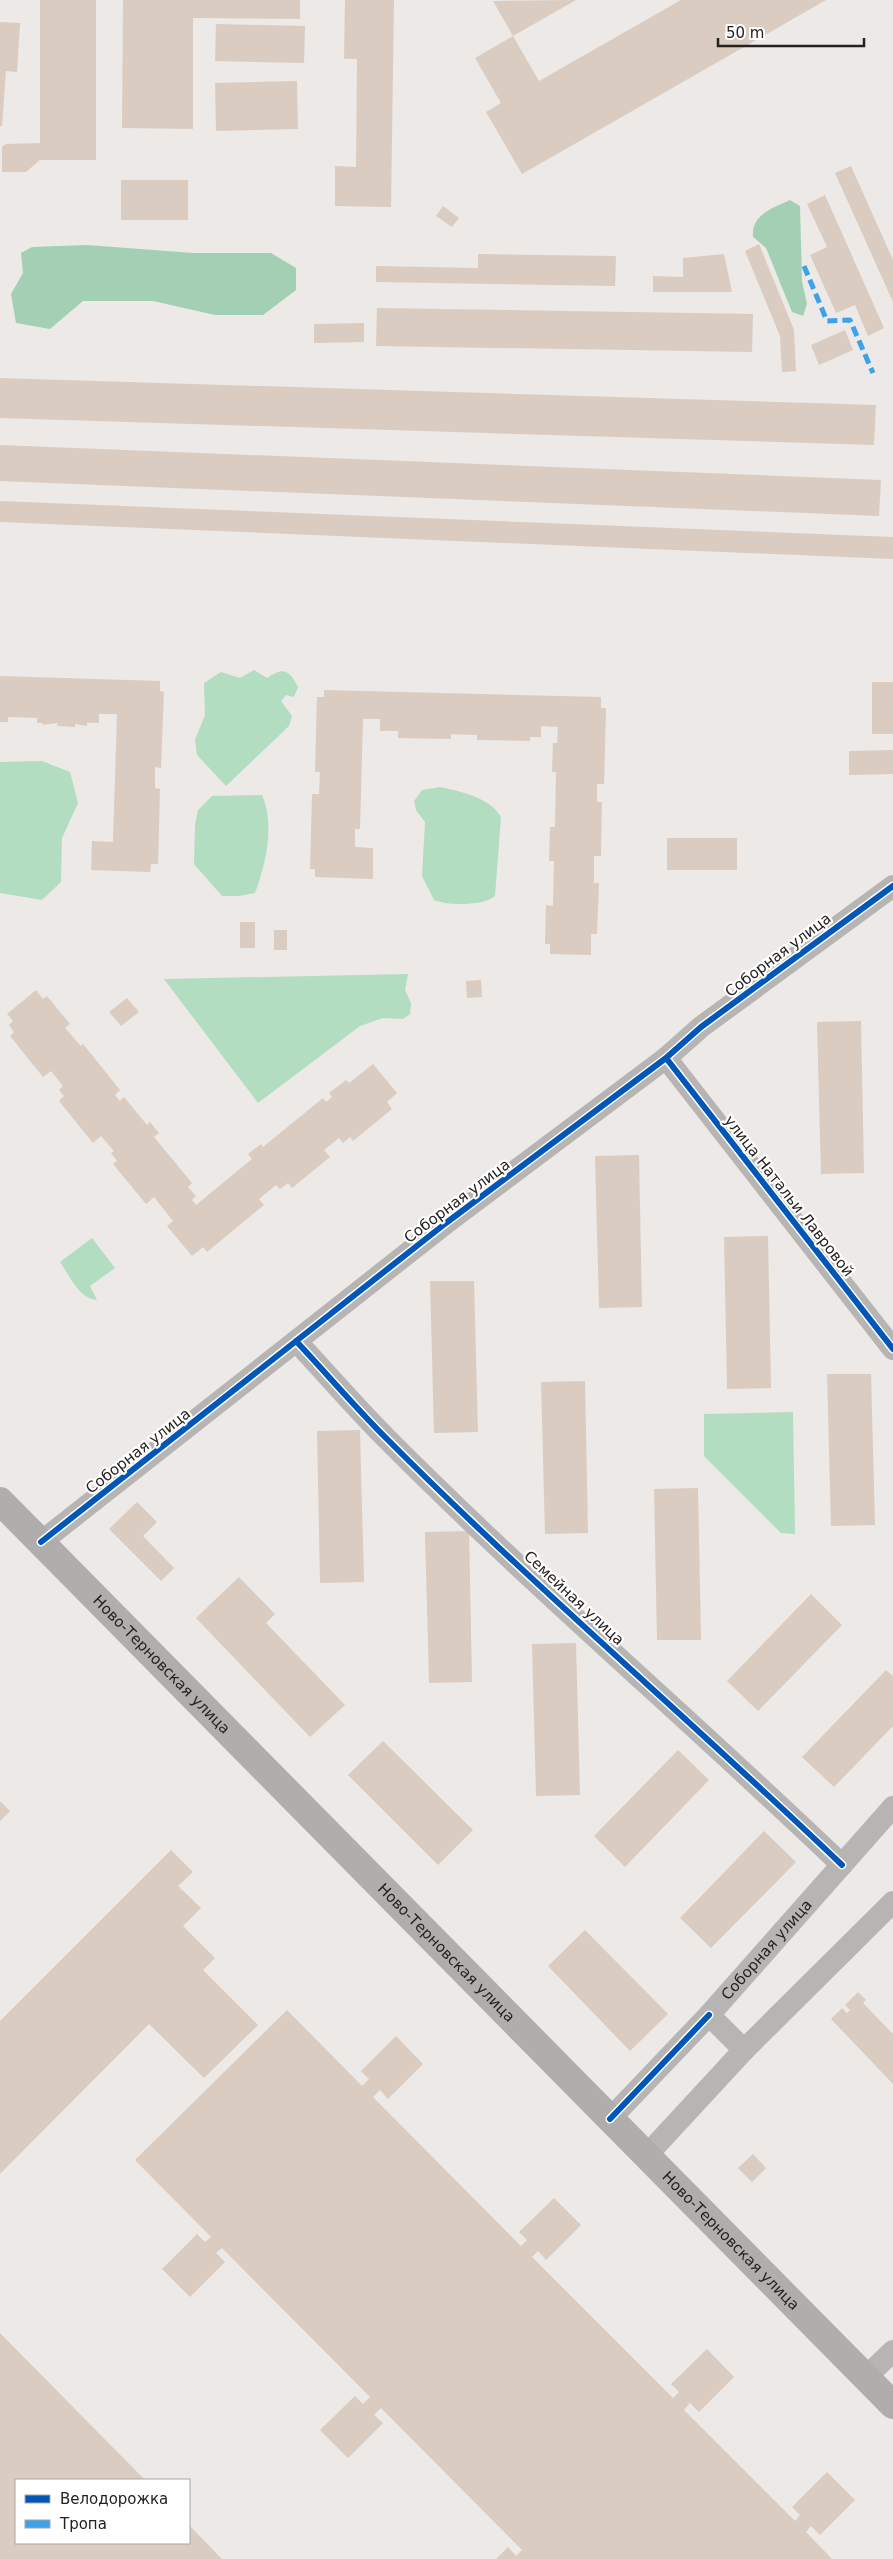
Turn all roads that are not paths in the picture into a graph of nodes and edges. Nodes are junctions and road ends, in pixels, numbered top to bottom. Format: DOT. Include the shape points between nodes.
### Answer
graph roads {
  1 [pos="893,886"];
  2 [pos="666,1058"];
  3 [pos="296,1341"];
  4 [pos="893,1349"];
  5 [pos="0,1501"];
  6 [pos="41,1542"];
  7 [pos="893,1807"];
  8 [pos="842,1865"];
  9 [pos="893,1902"];
  10 [pos="709,2015"];
  11 [pos="744,2050"];
  12 [pos="610,2119"];
  13 [pos="646,2156"];
  14 [pos="893,2351"];
  15 [pos="865,2378"];
  16 [pos="893,2405"];
  1 -- 2 [label="street, Соборная улица" via="702,1027"];
  2 -- 3 [label="street, Соборная улица" via="446,1223"];
  2 -- 4 [label="street, улица Натальи Лавровой"];
  3 -- 6 [label="street, Соборная улица" via="243,1386"];
  3 -- 8 [label="street, Семейная улица" via="393,1445"];
  5 -- 6 [label="main road, Ново-Терновская улица"];
  6 -- 12 [label="main road, Ново-Терновская улица"];
  7 -- 8 [label="street, Соборная улица"];
  8 -- 10 [label="street, Соборная улица"];
  9 -- 11 [label="street"];
  10 -- 11 [label="street"];
  10 -- 12 [label="street, Соборная улица"];
  11 -- 13 [label="street"];
  12 -- 13 [label="main road, Ново-Терновская улица"];
  13 -- 15 [label="main road, Ново-Терновская улица"];
  14 -- 15 [label="street"];
  15 -- 16 [label="main road, Ново-Терновская улица"];
}
